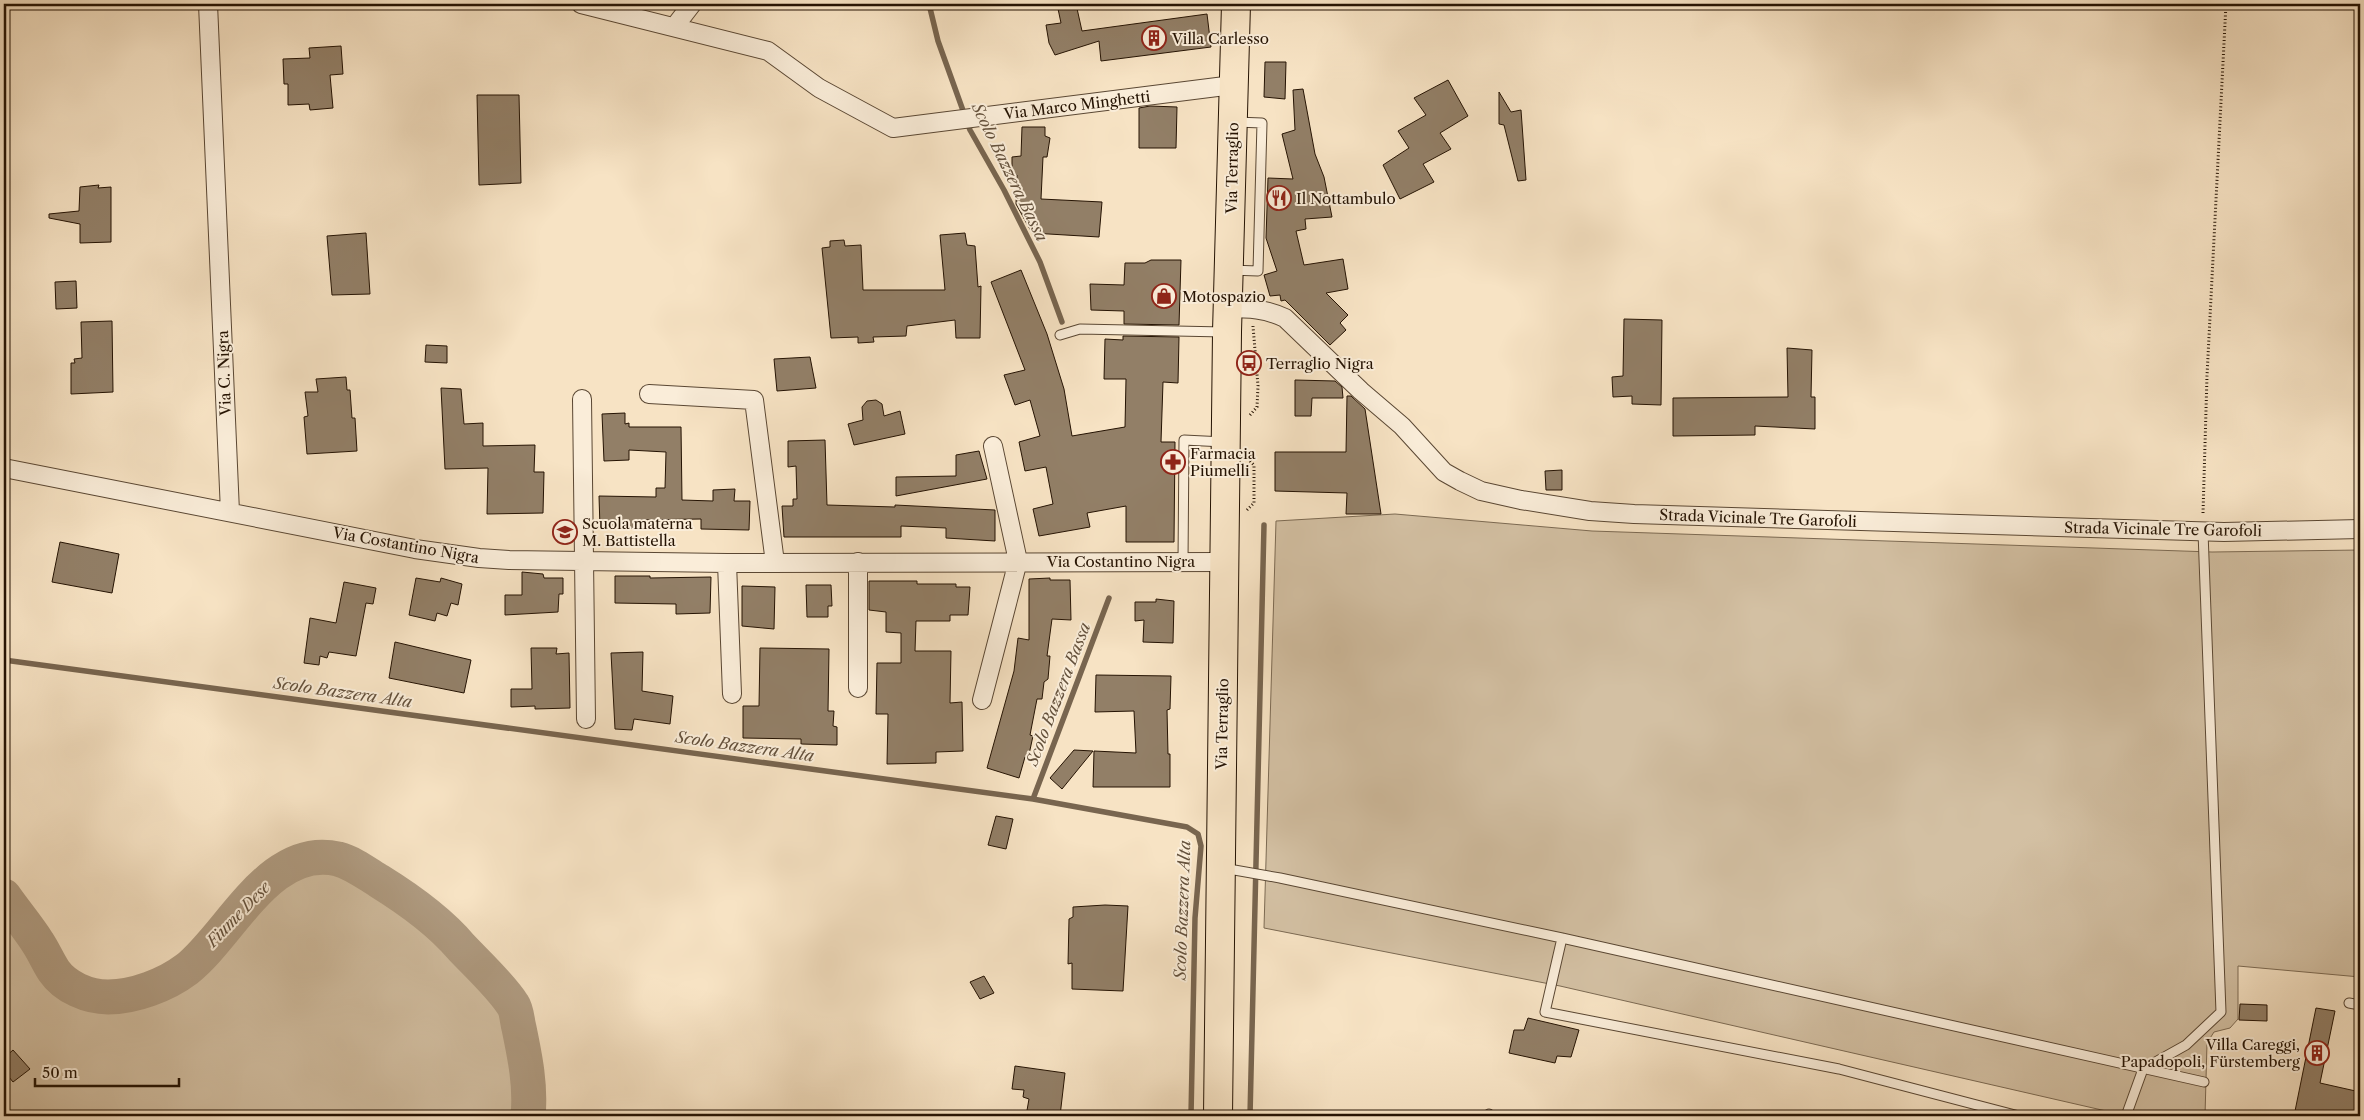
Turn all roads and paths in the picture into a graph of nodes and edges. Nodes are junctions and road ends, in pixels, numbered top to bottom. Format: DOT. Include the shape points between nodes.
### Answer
graph roads {
  1 [pos="208,4"];
  2 [pos="581,4"];
  3 [pos="692,4"];
  4 [pos="1236,4"];
  5 [pos="2226,4"];
  6 [pos="675,26"];
  7 [pos="1234,85"];
  8 [pos="1227,320"];
  9 [pos="1060,335"];
  10 [pos="649,394"];
  11 [pos="582,399"];
  12 [pos="1226,442"];
  13 [pos="993,446"];
  14 [pos="4,468"];
  15 [pos="230,512"];
  16 [pos="2360,528"];
  17 [pos="2203,532"];
  18 [pos="583,560"];
  19 [pos="1018,561"];
  20 [pos="858,562"];
  21 [pos="1183,562"];
  22 [pos="1224,562"];
  23 [pos="727,563"];
  24 [pos="774,563"];
  25 [pos="858,688"];
  26 [pos="732,694"];
  27 [pos="982,700"];
  28 [pos="586,719"];
  29 [pos="1231,869"];
  30 [pos="1562,938"];
  31 [pos="2349,1003"];
  32 [pos="2360,1005"];
  33 [pos="2143,1069"];
  34 [pos="2204,1082"];
  35 [pos="1218,1116"];
  36 [pos="2019,1116"];
  37 [pos="2126,1116"];
  1 -- 15 [label="street, Via C. Nigra"];
  2 -- 6 [label="street, Via Marco Minghetti"];
  3 -- 6 [label="street"];
  4 -- 7 [label="main road, Via Terraglio"];
  5 -- 17 [label="path" via="2206,376"];
  6 -- 7 [label="street, Via Marco Minghetti" via="768,51 820,88 893,128"];
  7 -- 8 [label="main road, Via Terraglio"];
  8 -- 9 [label="lane" via="1080,329"];
  8 -- 12 [label="main road, Via Terraglio"];
  8 -- 17 [label="street, Strada Vicinale Tre Garofoli" via="1254,308 1285,318 1402,426 1444,472 1481,491 1521,500 1634,514"];
  10 -- 24 [label="street" via="754,400"];
  11 -- 18 [label="street"];
  12 -- 21 [label="lane" via="1184,440"];
  12 -- 22 [label="main road, Via Terraglio"];
  13 -- 19 [label="street"];
  14 -- 15 [label="street"];
  15 -- 18 [label="street, Via Costantino Nigra" via="415,549 479,558"];
  16 -- 17 [label="street, Strada Vicinale Tre Garofoli"];
  17 -- 33 [label="lane" via="2221,1012 2186,1045"];
  18 -- 23 [label="street, Via Costantino Nigra"];
  18 -- 28 [label="street"];
  19 -- 20 [label="street, Via Costantino Nigra"];
  19 -- 21 [label="street, Via Costantino Nigra"];
  19 -- 27 [label="street"];
  20 -- 24 [label="street, Via Costantino Nigra"];
  20 -- 25 [label="street"];
  21 -- 22 [label="street, Via Costantino Nigra"];
  22 -- 29 [label="main road, Via Terraglio"];
  23 -- 24 [label="street, Via Costantino Nigra"];
  23 -- 26 [label="street"];
  29 -- 30 [label="lane"];
  29 -- 35 [label="main road, Via Terraglio"];
  30 -- 33 [label="lane"];
  30 -- 36 [label="lane" via="1545,1012 1839,1069"];
  31 -- 32 [label="lane"];
  33 -- 34 [label="lane"];
  33 -- 37 [label="lane"];
}
